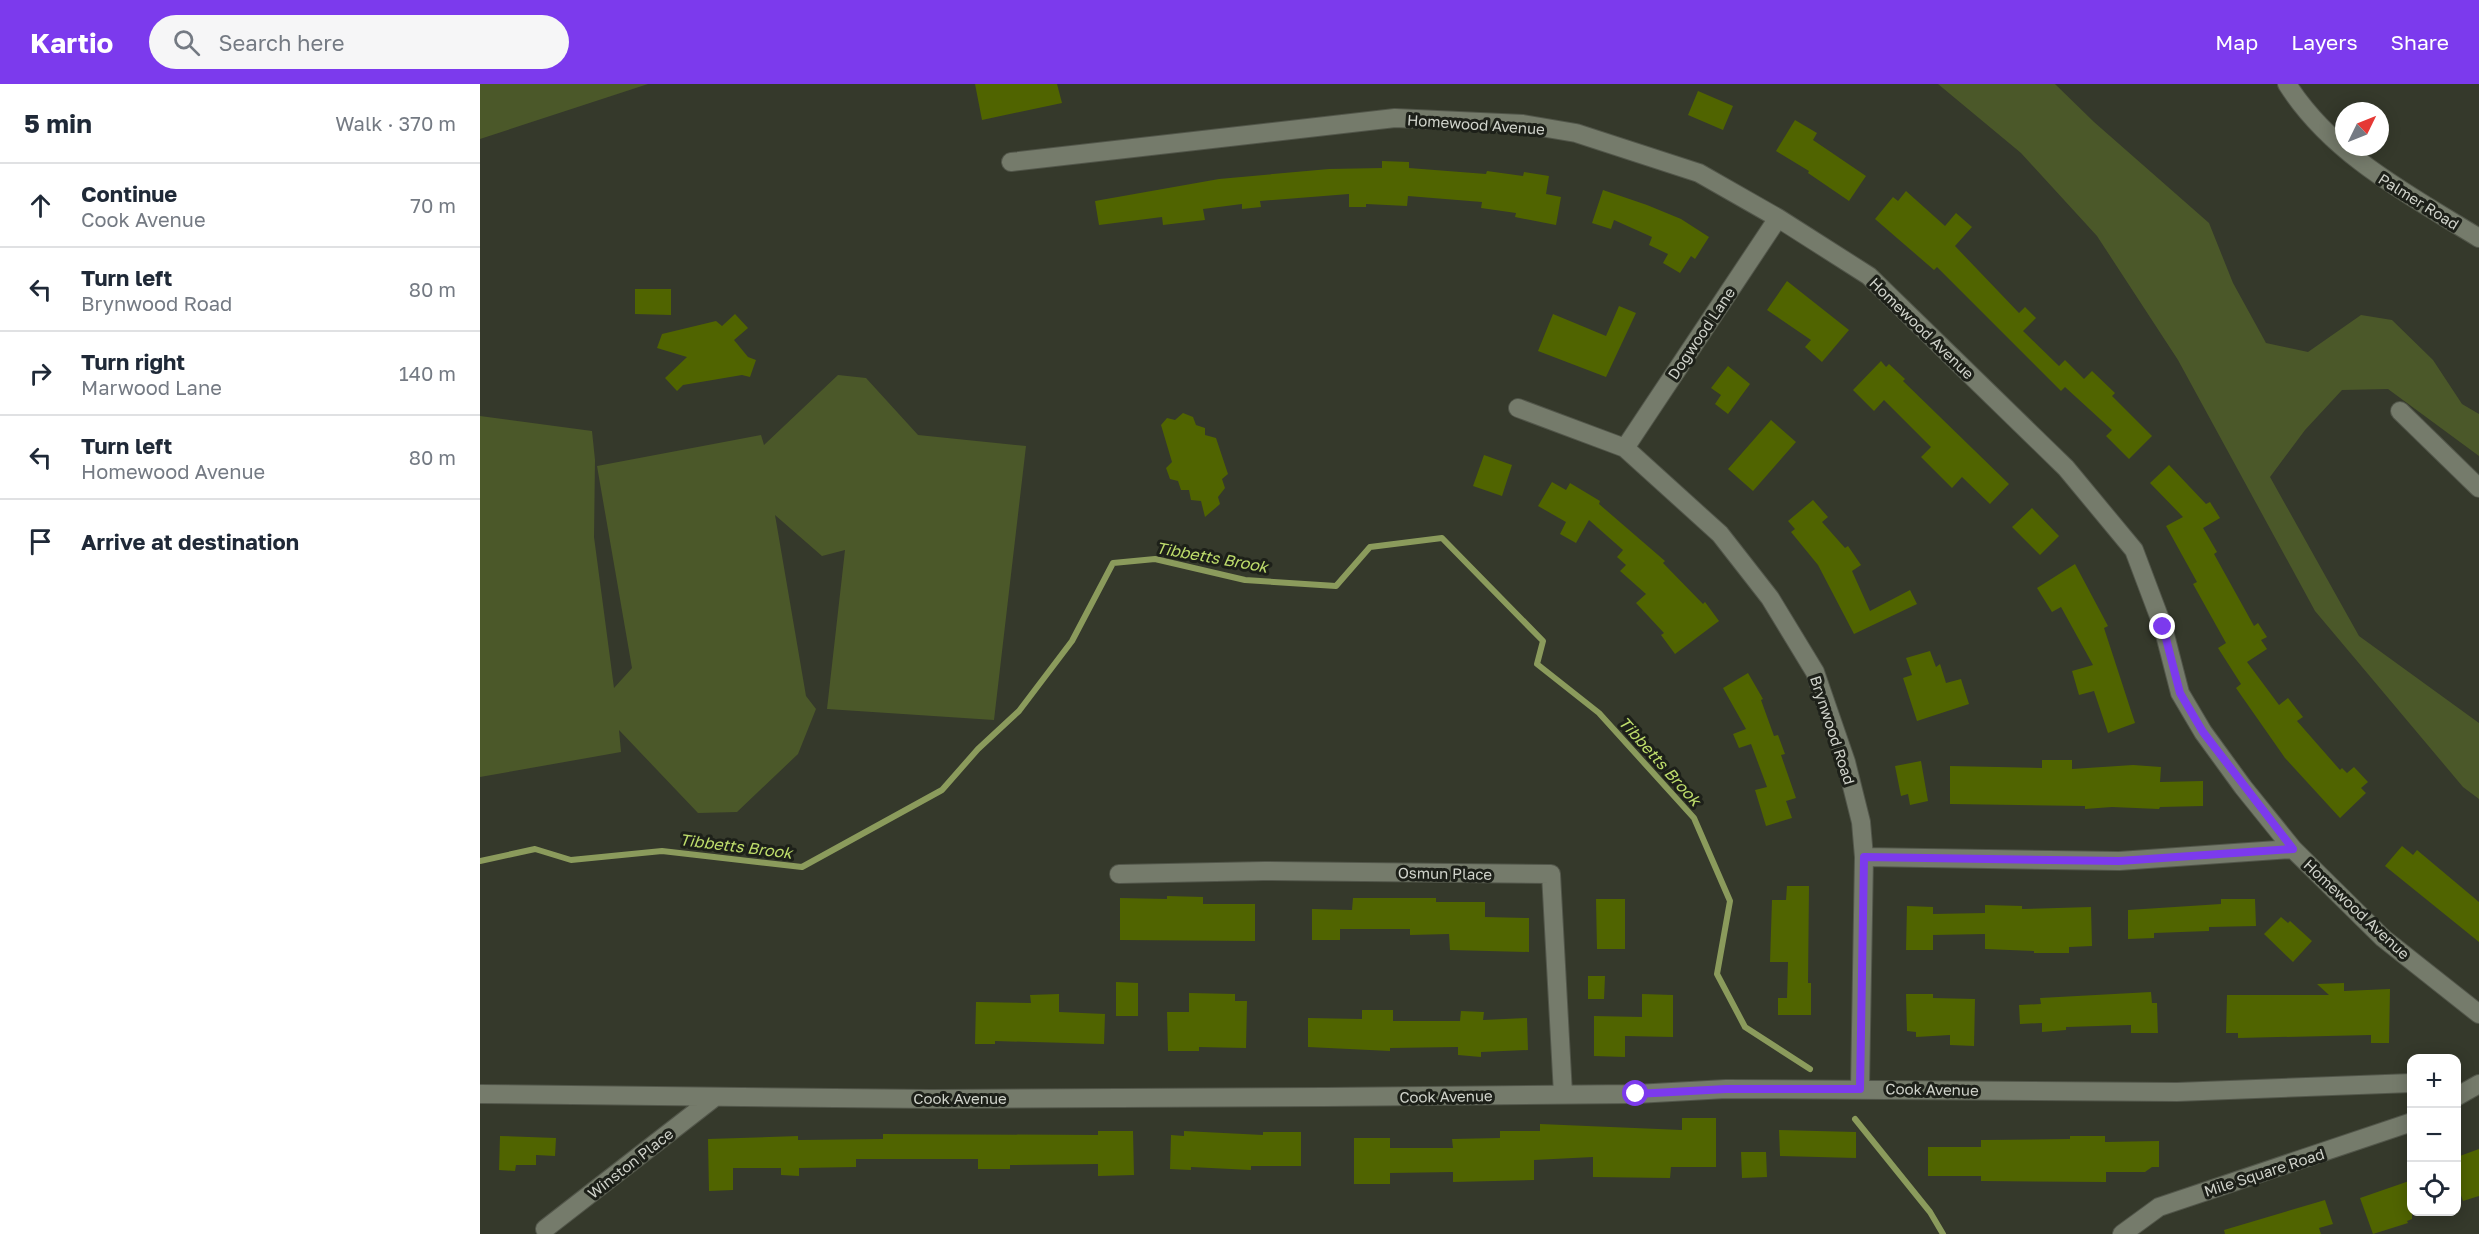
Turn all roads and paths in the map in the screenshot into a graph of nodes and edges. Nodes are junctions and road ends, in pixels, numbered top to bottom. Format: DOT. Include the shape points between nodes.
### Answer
graph roads {
  1 [pos="2287,84"];
  2 [pos="1011,162"];
  3 [pos="1778,218"];
  4 [pos="2479,238"];
  5 [pos="1518,408"];
  6 [pos="2400,411"];
  7 [pos="1625,448"];
  8 [pos="2479,488"];
  9 [pos="2293,849"];
  10 [pos="1864,857"];
  11 [pos="1119,874"];
  12 [pos="2479,1014"];
  13 [pos="2407,1083"];
  14 [pos="2461,1084"];
  15 [pos="2479,1084"];
  16 [pos="1860,1089"];
  17 [pos="480,1094"];
  18 [pos="1563,1094"];
  19 [pos="2461,1095"];
  20 [pos="714,1097"];
  21 [pos="2407,1124"];
  22 [pos="545,1229"];
  23 [pos="2122,1234"];
  1 -- 4 [label="street, Palmer Road" via="2311,117 2363,166"];
  2 -- 3 [label="street, Homewood Avenue" via="1395,118 1523,123 1576,133 1699,173"];
  3 -- 7 [label="street, Dogwood Lane"];
  3 -- 9 [label="street, Homewood Avenue" via="1869,276 2066,468 2134,550 2163,627 2180,693 2203,732"];
  5 -- 7 [label="street, Brynwood Road"];
  6 -- 8 [label="street"];
  7 -- 10 [label="street, Brynwood Road" via="1720,534 1770,598 1815,672 1846,762 1861,822"];
  9 -- 10 [label="street" via="2119,861"];
  9 -- 12 [label="street, Homewood Avenue" via="2383,938"];
  10 -- 16 [label="street, Brynwood Road"];
  11 -- 18 [label="street, Osmun Place" via="1551,874"];
  13 -- 16 [label="street, Cook Avenue" via="2177,1092"];
  14 -- 15 [label="street"];
  15 -- 19 [label="street"];
  16 -- 18 [label="street, Cook Avenue"];
  17 -- 20 [label="street, Cook Avenue"];
  18 -- 20 [label="street, Cook Avenue"];
  20 -- 22 [label="street, Winston Place"];
  21 -- 23 [label="street, Mile Square Road" via="2159,1207"];
}
